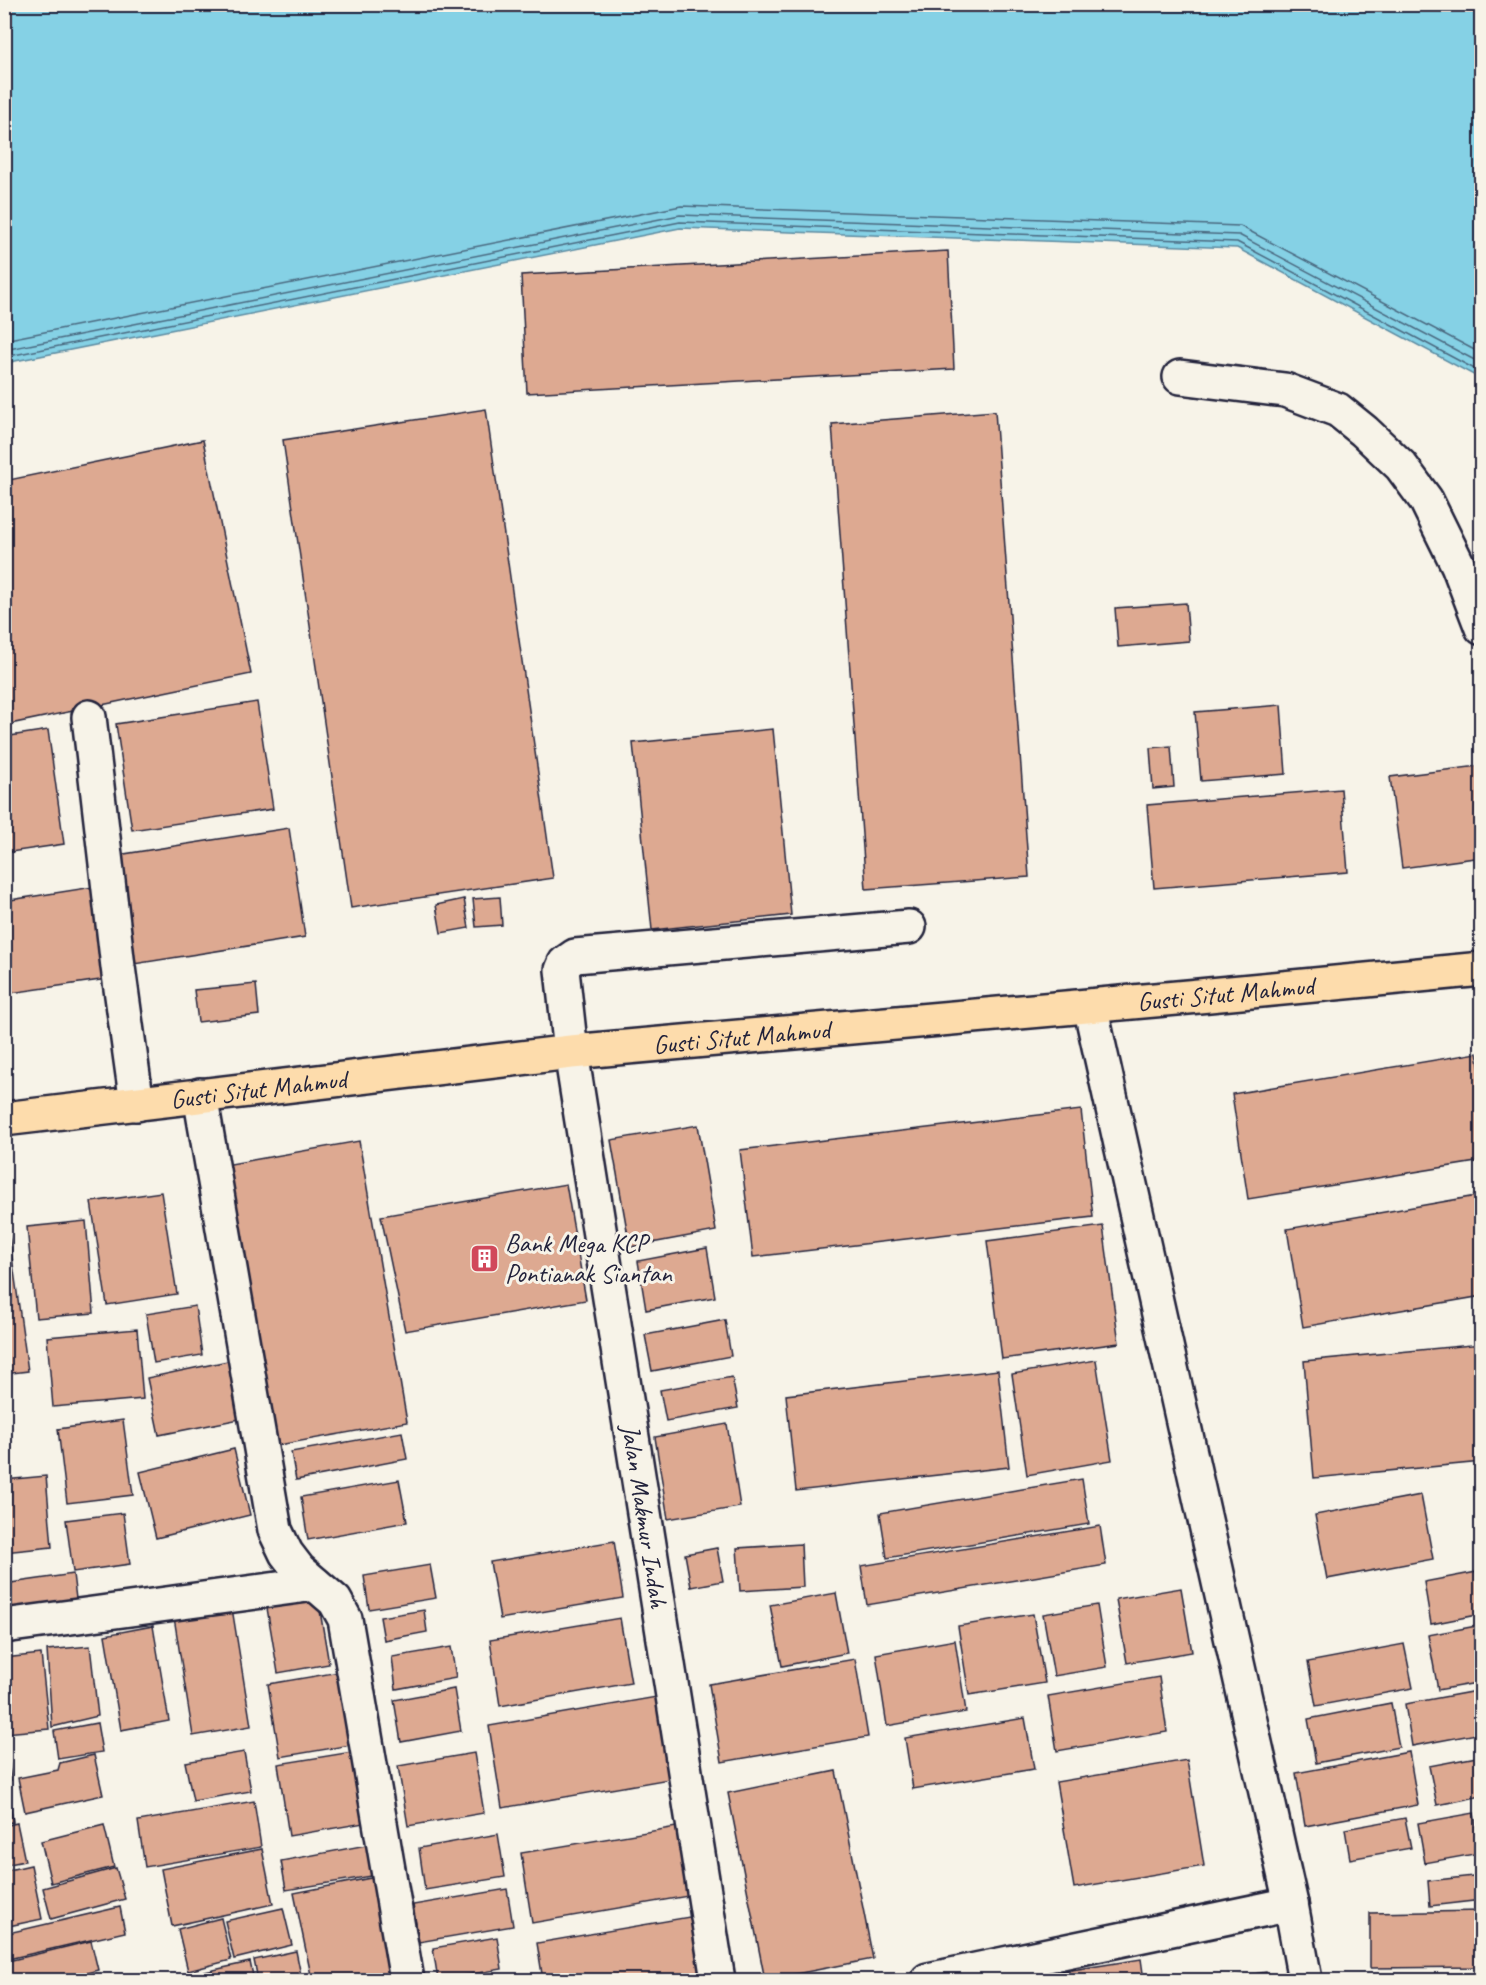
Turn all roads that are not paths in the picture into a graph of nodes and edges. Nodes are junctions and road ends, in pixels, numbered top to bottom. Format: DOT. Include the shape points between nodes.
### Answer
graph roads {
  1 [pos="1180,377"];
  2 [pos="1482,628"];
  3 [pos="89,717"];
  4 [pos="909,927"];
  5 [pos="1482,969"];
  6 [pos="1099,1005"];
  7 [pos="571,1052"];
  8 [pos="200,1095"];
  9 [pos="137,1104"];
  10 [pos="4,1119"];
  11 [pos="315,1584"];
  12 [pos="4,1626"];
  13 [pos="1291,1904"];
  14 [pos="408,1980"];
  15 [pos="718,1980"];
  16 [pos="928,1980"];
  17 [pos="1305,1980"];
  1 -- 2 [label="street" via="1285,390 1338,410 1364,431 1401,466 1426,500 1458,565"];
  3 -- 9 [label="street"];
  4 -- 7 [label="street, Jalan Makmur Indah" via="575,956 564,963 562,970"];
  5 -- 6 [label="highway, Gusti Situt Mahmud"];
  6 -- 7 [label="highway, Gusti Situt Mahmud"];
  6 -- 13 [label="street"];
  7 -- 8 [label="highway, Gusti Situt Mahmud"];
  7 -- 15 [label="street, Jalan Makmur Indah"];
  8 -- 9 [label="highway, Gusti Situt Mahmud"];
  8 -- 11 [label="street" via="275,1530 286,1553"];
  9 -- 10 [label="highway, Gusti Situt Mahmud"];
  11 -- 12 [label="street"];
  11 -- 14 [label="street" via="335,1601 345,1619"];
  13 -- 16 [label="street"];
  13 -- 17 [label="street"];
}
